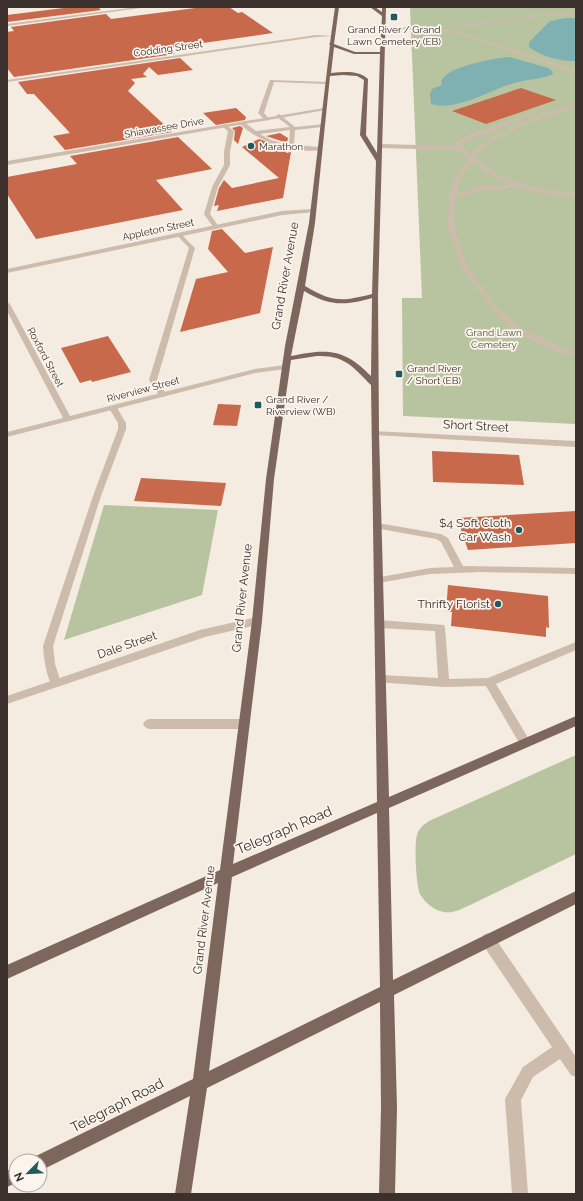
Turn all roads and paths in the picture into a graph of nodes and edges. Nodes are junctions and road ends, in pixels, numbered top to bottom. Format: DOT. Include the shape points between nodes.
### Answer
graph roads {
  1 [pos="146,7"];
  2 [pos="337,7"];
  3 [pos="372,7"];
  4 [pos="384,7"];
  5 [pos="560,8"];
  6 [pos="562,13"];
  7 [pos="576,14"];
  8 [pos="383,15"];
  9 [pos="7,25"];
  10 [pos="383,28"];
  11 [pos="439,30"];
  12 [pos="333,36"];
  13 [pos="332,44"];
  14 [pos="382,53"];
  15 [pos="576,72"];
  16 [pos="329,75"];
  17 [pos="7,81"];
  18 [pos="328,83"];
  19 [pos="576,105"];
  20 [pos="324,108"];
  21 [pos="540,111"];
  22 [pos="279,116"];
  23 [pos="266,118"];
  24 [pos="242,123"];
  25 [pos="322,125"];
  26 [pos="225,126"];
  27 [pos="293,127"];
  28 [pos="253,133"];
  29 [pos="380,146"];
  30 [pos="291,148"];
  31 [pos="460,148"];
  32 [pos="320,149"];
  33 [pos="472,158"];
  34 [pos="379,161"];
  35 [pos="7,163"];
  36 [pos="518,186"];
  37 [pos="563,194"];
  38 [pos="576,195"];
  39 [pos="452,197"];
  40 [pos="576,198"];
  41 [pos="313,211"];
  42 [pos="216,227"];
  43 [pos="180,235"];
  44 [pos="7,270"];
  45 [pos="301,287"];
  46 [pos="375,295"];
  47 [pos="7,304"];
  48 [pos="576,353"];
  49 [pos="286,363"];
  50 [pos="375,384"];
  51 [pos="163,395"];
  52 [pos="113,408"];
  53 [pos="68,420"];
  54 [pos="375,433"];
  55 [pos="7,435"];
  56 [pos="576,444"];
  57 [pos="378,526"];
  58 [pos="460,570"];
  59 [pos="576,571"];
  60 [pos="378,580"];
  61 [pos="257,621"];
  62 [pos="379,624"];
  63 [pos="576,646"];
  64 [pos="380,679"];
  65 [pos="56,682"];
  66 [pos="444,682"];
  67 [pos="489,682"];
  68 [pos="7,700"];
  69 [pos="576,721"];
  70 [pos="148,724"];
  71 [pos="244,724"];
  72 [pos="525,743"];
  73 [pos="383,806"];
  74 [pos="226,873"];
  75 [pos="576,897"];
  76 [pos="488,940"];
  77 [pos="7,972"];
  78 [pos="386,991"];
  79 [pos="562,1048"];
  80 [pos="576,1070"];
  81 [pos="200,1083"];
  82 [pos="48,1159"];
  83 [pos="183,1194"];
  84 [pos="387,1194"];
  85 [pos="520,1194"];
  1 -- 9 [label="street"];
  2 -- 12 [label="main road, Grand River Avenue"];
  3 -- 8 [label="main road"];
  4 -- 8 [label="main road"];
  5 -- 6 [label="street"];
  6 -- 7 [label="street"];
  6 -- 11 [label="street"];
  8 -- 10 [label="main road"];
  10 -- 11 [label="street"];
  10 -- 14 [label="main road"];
  11 -- 15 [label="street"];
  12 -- 13 [label="main road, Grand River Avenue"];
  12 -- 17 [label="street, Codding Street" via="316,36"];
  13 -- 14 [label="main road" via="354,53"];
  13 -- 16 [label="main road, Grand River Avenue"];
  14 -- 29 [label="main road"];
  16 -- 18 [label="main road, Grand River Avenue"];
  16 -- 34 [label="main road" via="351,74 366,79 363,135"];
  18 -- 20 [label="main road, Grand River Avenue"];
  18 -- 23 [label="street" via="272,81 261,113"];
  19 -- 33 [label="street" via="508,130 479,148"];
  20 -- 22 [label="street, Shiawassee Drive"];
  20 -- 25 [label="main road, Grand River Avenue"];
  21 -- 31 [label="street" via="469,137 459,142"];
  22 -- 23 [label="street, Shiawassee Drive"];
  22 -- 27 [label="street"];
  23 -- 24 [label="street, Shiawassee Drive"];
  24 -- 26 [label="street, Shiawassee Drive"];
  24 -- 28 [label="street"];
  25 -- 27 [label="street"];
  25 -- 32 [label="main road, Grand River Avenue"];
  26 -- 35 [label="street, Shiawassee Drive"];
  26 -- 42 [label="street" via="231,131 227,165 215,187 207,214"];
  27 -- 28 [label="street"];
  27 -- 30 [label="street"];
  28 -- 30 [label="street"];
  29 -- 31 [label="street"];
  29 -- 34 [label="main road"];
  30 -- 32 [label="street"];
  31 -- 33 [label="street"];
  32 -- 41 [label="main road, Grand River Avenue"];
  33 -- 36 [label="street" via="489,172"];
  33 -- 39 [label="street" via="457,179"];
  34 -- 46 [label="main road"];
  36 -- 37 [label="street"];
  36 -- 39 [label="street" via="482,188"];
  37 -- 38 [label="street"];
  37 -- 40 [label="street"];
  39 -- 48 [label="street" via="450,227 463,264 492,305 517,330 563,351"];
  41 -- 42 [label="street, Appleton Street" via="282,213"];
  41 -- 45 [label="main road, Grand River Avenue"];
  42 -- 43 [label="street, Appleton Street"];
  43 -- 44 [label="street, Appleton Street"];
  43 -- 51 [label="street" via="192,248 153,380"];
  45 -- 46 [label="main road" via="331,302 343,303"];
  45 -- 49 [label="main road, Grand River Avenue"];
  46 -- 50 [label="main road"];
  47 -- 53 [label="street, Roxford Street"];
  49 -- 50 [label="main road" via="304,355 329,354 347,358"];
  49 -- 51 [label="street, Riverview Street"];
  49 -- 61 [label="main road, Grand River Avenue" via="270,479"];
  50 -- 54 [label="main road"];
  51 -- 52 [label="street, Riverview Street"];
  52 -- 53 [label="street, Riverview Street"];
  52 -- 65 [label="street" via="122,423 122,429 97,496 48,646"];
  53 -- 55 [label="street, Riverview Street"];
  54 -- 56 [label="street, Short Street"];
  54 -- 57 [label="main road"];
  57 -- 58 [label="street" via="438,536 446,540"];
  57 -- 60 [label="main road"];
  58 -- 59 [label="street"];
  58 -- 60 [label="street" via="430,571"];
  60 -- 62 [label="main road"];
  61 -- 65 [label="street, Dale Street" via="204,633"];
  61 -- 71 [label="main road, Grand River Avenue"];
  62 -- 64 [label="main road"];
  62 -- 66 [label="street" via="440,628"];
  63 -- 67 [label="street"];
  64 -- 66 [label="street"];
  64 -- 73 [label="main road"];
  65 -- 68 [label="street, Dale Street"];
  66 -- 67 [label="street"];
  67 -- 72 [label="street"];
  69 -- 72 [label="main road, Telegraph Road"];
  70 -- 71 [label="street"];
  71 -- 74 [label="main road, Grand River Avenue"];
  72 -- 73 [label="main road, Telegraph Road"];
  73 -- 74 [label="main road, Telegraph Road"];
  73 -- 78 [label="main road"];
  74 -- 77 [label="main road, Telegraph Road"];
  74 -- 81 [label="main road, Grand River Avenue"];
  75 -- 76 [label="main road, Telegraph Road"];
  76 -- 78 [label="main road, Telegraph Road"];
  76 -- 79 [label="street"];
  78 -- 81 [label="main road, Telegraph Road"];
  78 -- 84 [label="main road"];
  79 -- 80 [label="street"];
  79 -- 85 [label="street" via="528,1072 513,1099"];
  81 -- 82 [label="main road, Telegraph Road"];
  81 -- 83 [label="main road, Grand River Avenue"];
}
